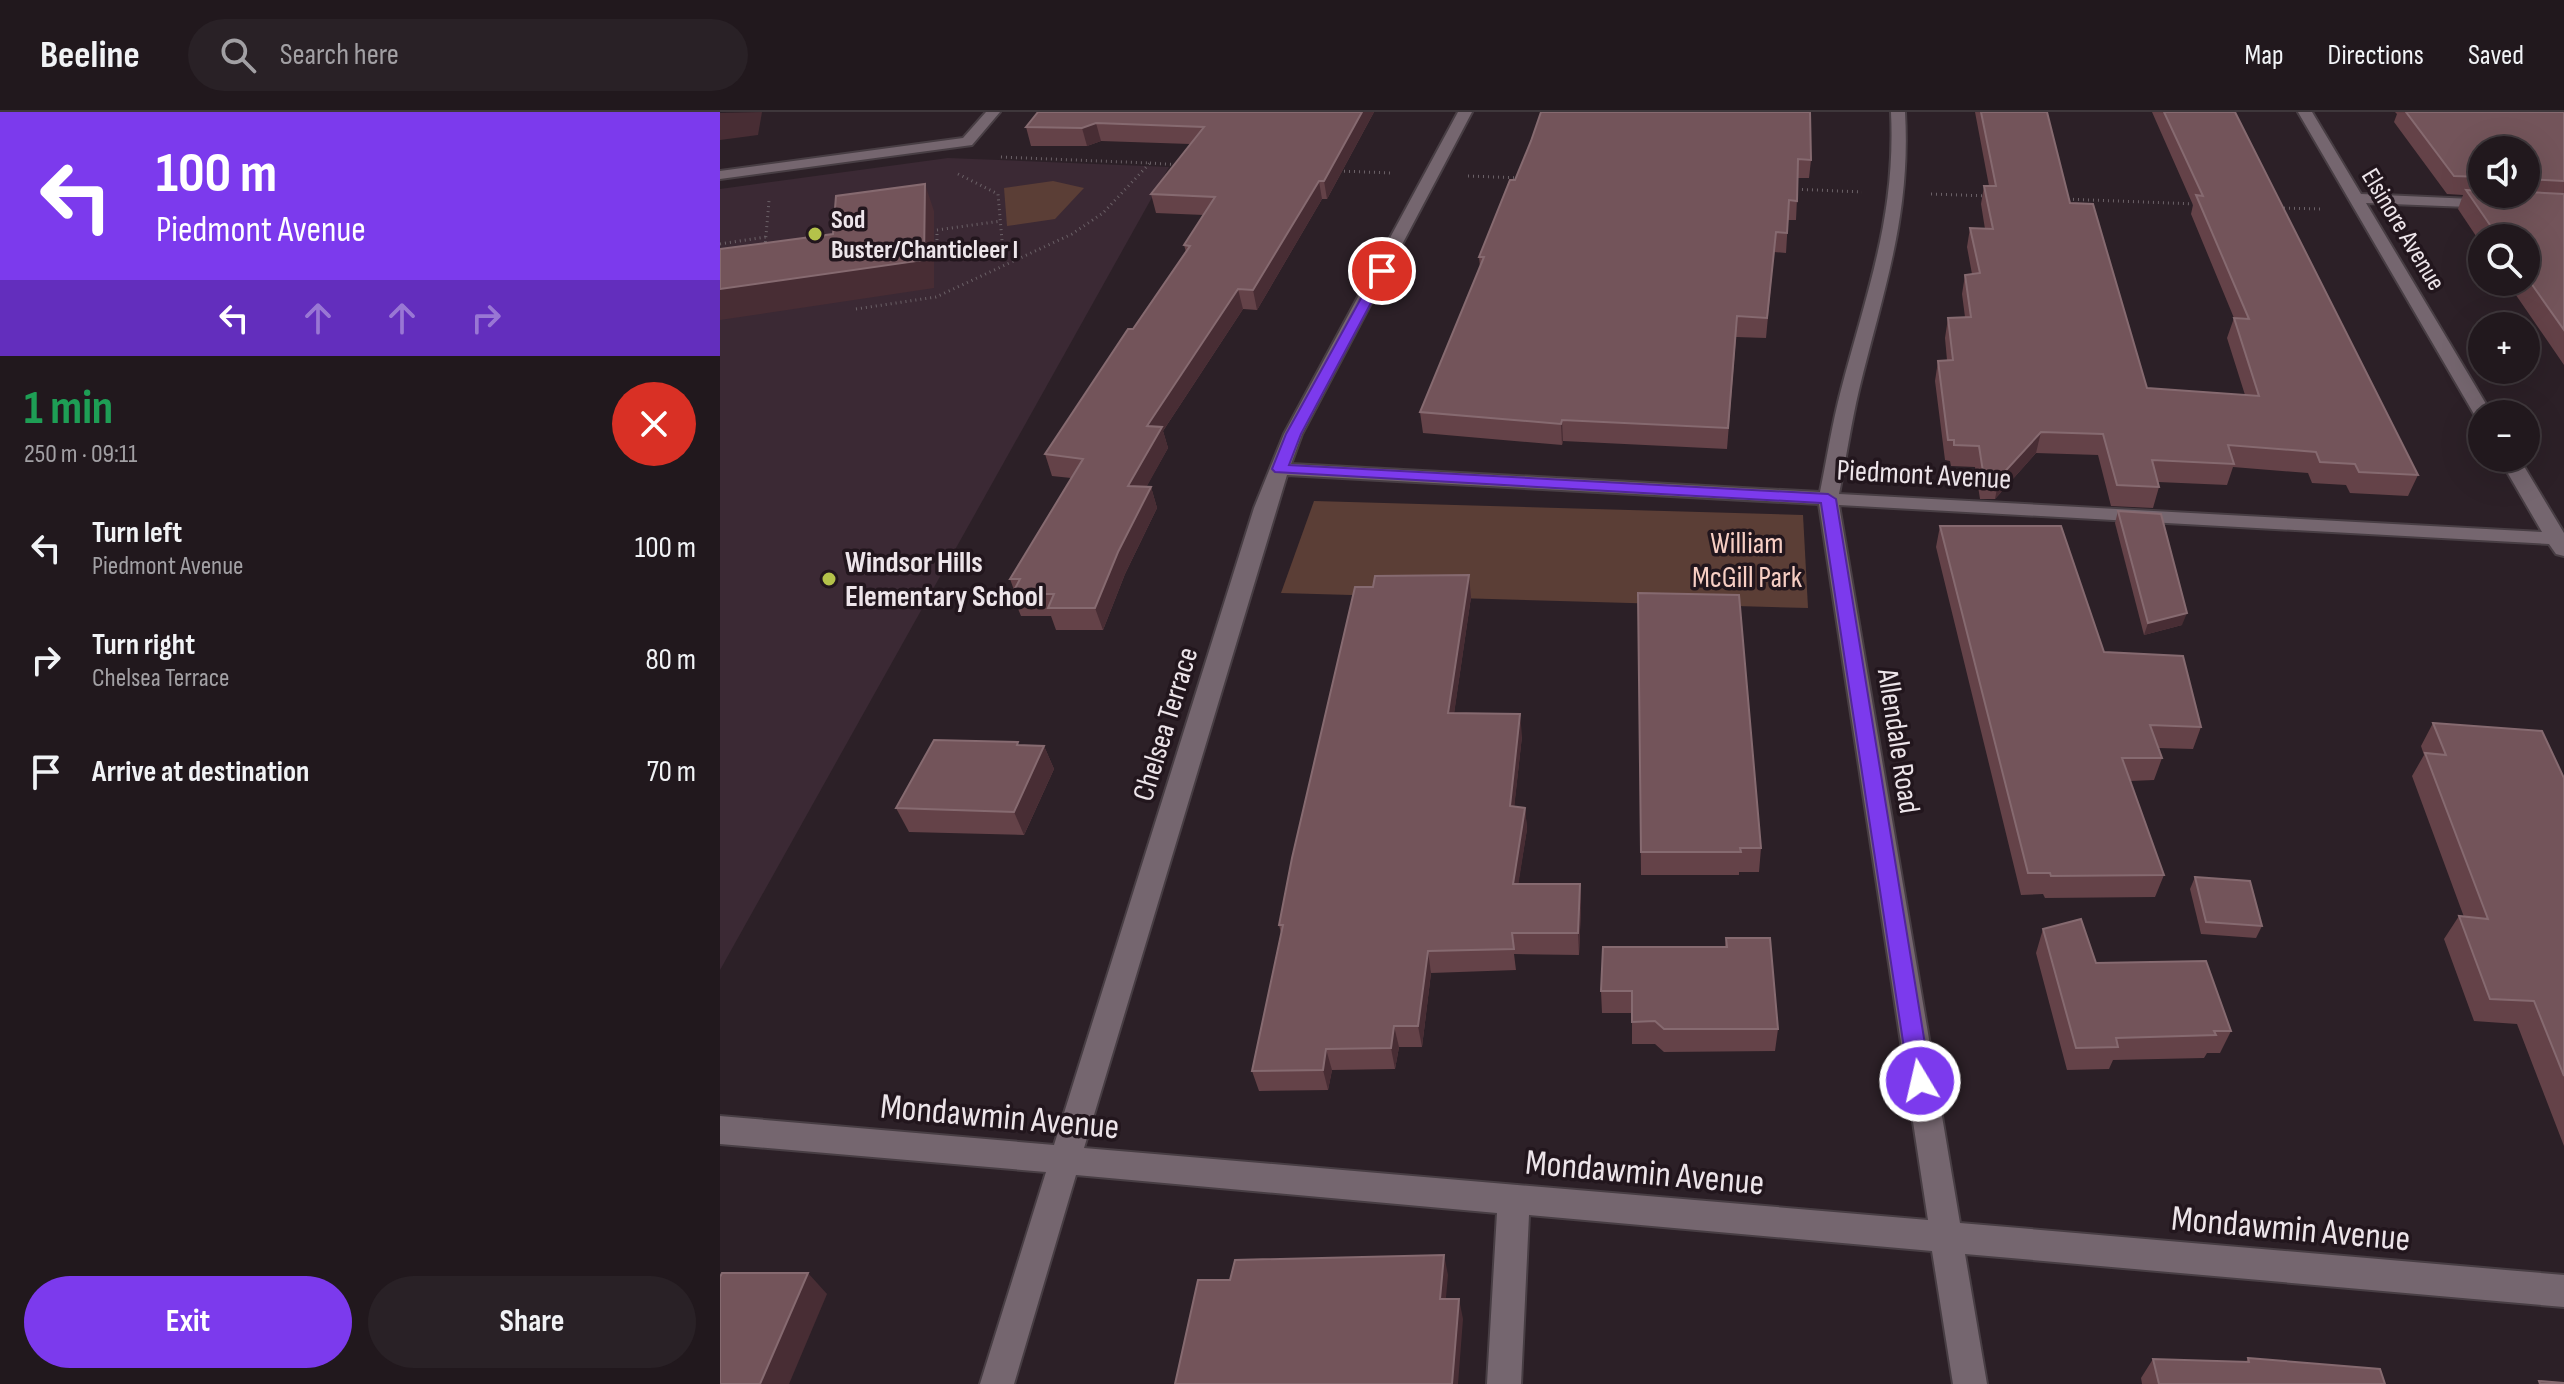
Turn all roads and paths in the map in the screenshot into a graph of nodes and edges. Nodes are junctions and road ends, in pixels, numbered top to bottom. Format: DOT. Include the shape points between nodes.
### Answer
graph roads {
  1 [pos="993,112"];
  2 [pos="1465,112"];
  3 [pos="1898,112"];
  4 [pos="2305,112"];
  5 [pos="994,157"];
  6 [pos="1150,163"];
  7 [pos="1195,165"];
  8 [pos="954,168"];
  9 [pos="1331,171"];
  10 [pos="1407,174"];
  11 [pos="720,175"];
  12 [pos="1455,175"];
  13 [pos="1532,178"];
  14 [pos="1780,189"];
  15 [pos="1873,193"];
  16 [pos="770,194"];
  17 [pos="1930,194"];
  18 [pos="1994,196"];
  19 [pos="2355,198"];
  20 [pos="2057,199"];
  21 [pos="2468,203"];
  22 [pos="2201,204"];
  23 [pos="2264,207"];
  24 [pos="2328,210"];
  25 [pos="1001,221"];
  26 [pos="766,237"];
  27 [pos="937,240"];
  28 [pos="720,244"];
  29 [pos="764,258"];
  30 [pos="1004,264"];
  31 [pos="856,309"];
  32 [pos="2475,400"];
  33 [pos="1280,469"];
  34 [pos="2518,472"];
  35 [pos="1828,499"];
  36 [pos="2561,543"];
  37 [pos="720,1130"];
  38 [pos="1066,1160"];
  39 [pos="1514,1200"];
  40 [pos="1944,1237"];
  41 [pos="2564,1291"];
  42 [pos="997,1384"];
  43 [pos="1504,1384"];
  44 [pos="1970,1384"];
  1 -- 11 [label="street" via="967,142"];
  2 -- 33 [label="street, Chelsea Terrace" via="1293,434"];
  3 -- 35 [label="street, Allendale Road" via="1900,201 1850,389"];
  4 -- 19 [label="street, Elsinore Avenue"];
  5 -- 6 [label="path"];
  6 -- 7 [label="path"];
  6 -- 30 [label="path" via="1091,223"];
  8 -- 25 [label="path" via="998,194"];
  9 -- 10 [label="path"];
  12 -- 13 [label="path"];
  14 -- 15 [label="path"];
  16 -- 26 [label="path"];
  17 -- 18 [label="path"];
  19 -- 21 [label="street"];
  19 -- 32 [label="street, Elsinore Avenue"];
  20 -- 22 [label="path"];
  23 -- 24 [label="path"];
  25 -- 27 [label="path" via="937,230"];
  25 -- 30 [label="path"];
  26 -- 28 [label="path"];
  26 -- 29 [label="path"];
  30 -- 31 [label="path" via="936,297"];
  33 -- 35 [label="street, Piedmont Avenue"];
  33 -- 38 [label="street, Chelsea Terrace"];
  34 -- 36 [label="street"];
  35 -- 36 [label="street, Piedmont Avenue"];
  35 -- 40 [label="street, Allendale Road"];
  37 -- 38 [label="street, Mondawmin Avenue"];
  38 -- 39 [label="street, Mondawmin Avenue"];
  38 -- 42 [label="street, Chelsea Terrace"];
  39 -- 40 [label="street, Mondawmin Avenue"];
  39 -- 43 [label="street"];
  40 -- 41 [label="street, Mondawmin Avenue"];
  40 -- 44 [label="street, Allendale Road"];
}
